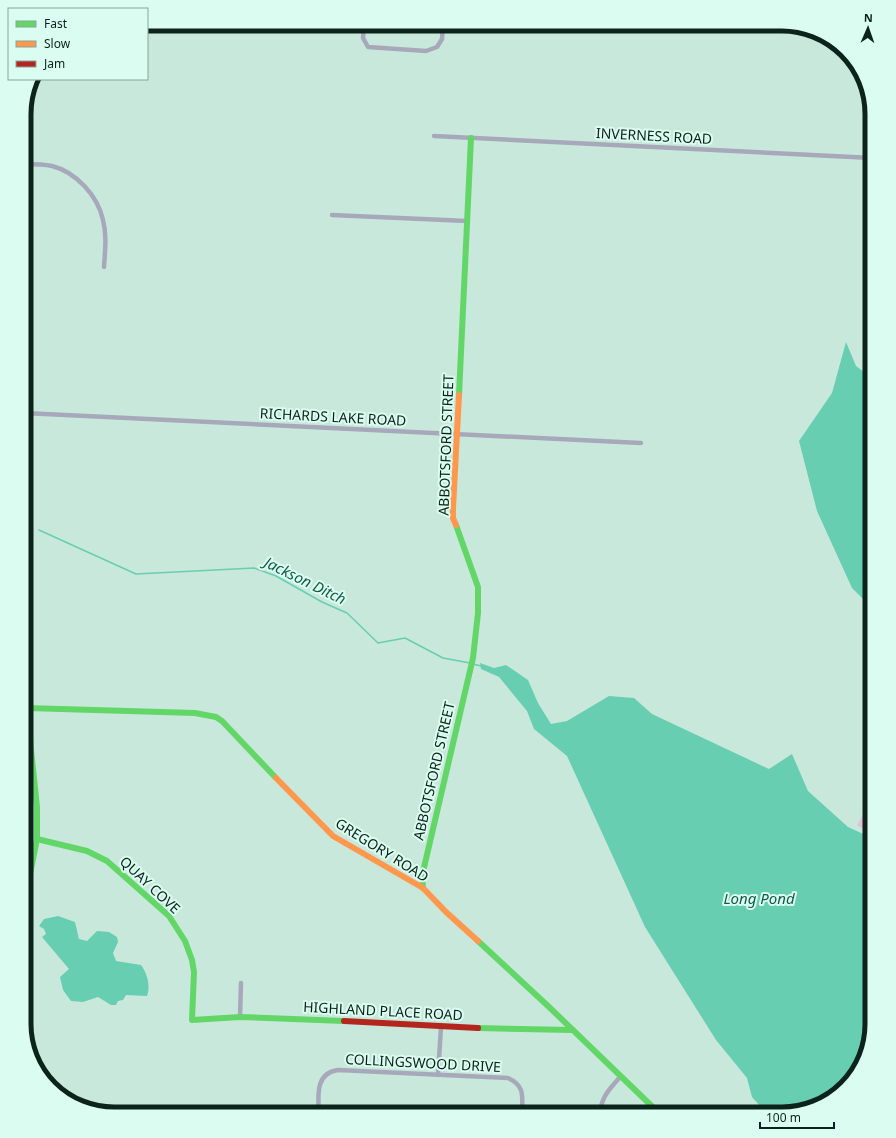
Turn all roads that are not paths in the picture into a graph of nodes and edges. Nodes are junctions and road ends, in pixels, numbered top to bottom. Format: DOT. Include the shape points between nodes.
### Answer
graph roads {
  1 [pos="364,31"];
  2 [pos="443,31"];
  3 [pos="434,136"];
  4 [pos="471,138"];
  5 [pos="865,158"];
  6 [pos="31,164"];
  7 [pos="332,215"];
  8 [pos="467,221"];
  9 [pos="104,267"];
  10 [pos="31,413"];
  11 [pos="457,434"];
  12 [pos="641,443"];
  13 [pos="31,708"];
  14 [pos="31,749"];
  15 [pos="37,839"];
  16 [pos="31,869"];
  17 [pos="423,888"];
  18 [pos="240,983"];
  19 [pos="240,1017"];
  20 [pos="192,1020"];
  21 [pos="440,1027"];
  22 [pos="572,1030"];
  23 [pos="438,1075"];
  24 [pos="620,1077"];
  25 [pos="319,1107"];
  26 [pos="522,1107"];
  27 [pos="601,1107"];
  28 [pos="652,1107"];
  1 -- 2 [label="street" via="368,47 426,51 437,47 442,39"];
  3 -- 4 [label="street, INVERNESS ROAD"];
  4 -- 5 [label="street, INVERNESS ROAD"];
  4 -- 8 [label="street, ABBOTSFORD STREET"];
  6 -- 9 [label="street" via="53,166 66,171 78,179 96,201 104,220"];
  7 -- 8 [label="street"];
  8 -- 11 [label="street, ABBOTSFORD STREET"];
  10 -- 11 [label="street, RICHARDS LAKE ROAD"];
  11 -- 12 [label="street, RICHARDS LAKE ROAD"];
  11 -- 17 [label="street, ABBOTSFORD STREET" via="454,518 478,587 478,613 473,658 422,876"];
  13 -- 17 [label="street, GREGORY ROAD" via="195,713 216,717 333,836"];
  14 -- 15 [label="street" via="38,807"];
  15 -- 16 [label="street"];
  15 -- 20 [label="street, QUAY COVE" via="87,851 106,861 169,916 185,940 192,960"];
  17 -- 22 [label="street, GREGORY ROAD"];
  18 -- 19 [label="street"];
  19 -- 20 [label="street, HIGHLAND PLACE ROAD"];
  19 -- 21 [label="street, HIGHLAND PLACE ROAD"];
  21 -- 22 [label="street, HIGHLAND PLACE ROAD"];
  21 -- 23 [label="street"];
  22 -- 24 [label="street, GREGORY ROAD"];
  23 -- 25 [label="street, COLLINGSWOOD DRIVE" via="332,1071 321,1080"];
  23 -- 26 [label="street, COLLINGSWOOD DRIVE" via="508,1078 517,1084 522,1093"];
  24 -- 27 [label="street" via="609,1090"];
  24 -- 28 [label="street, GREGORY ROAD"];
}
